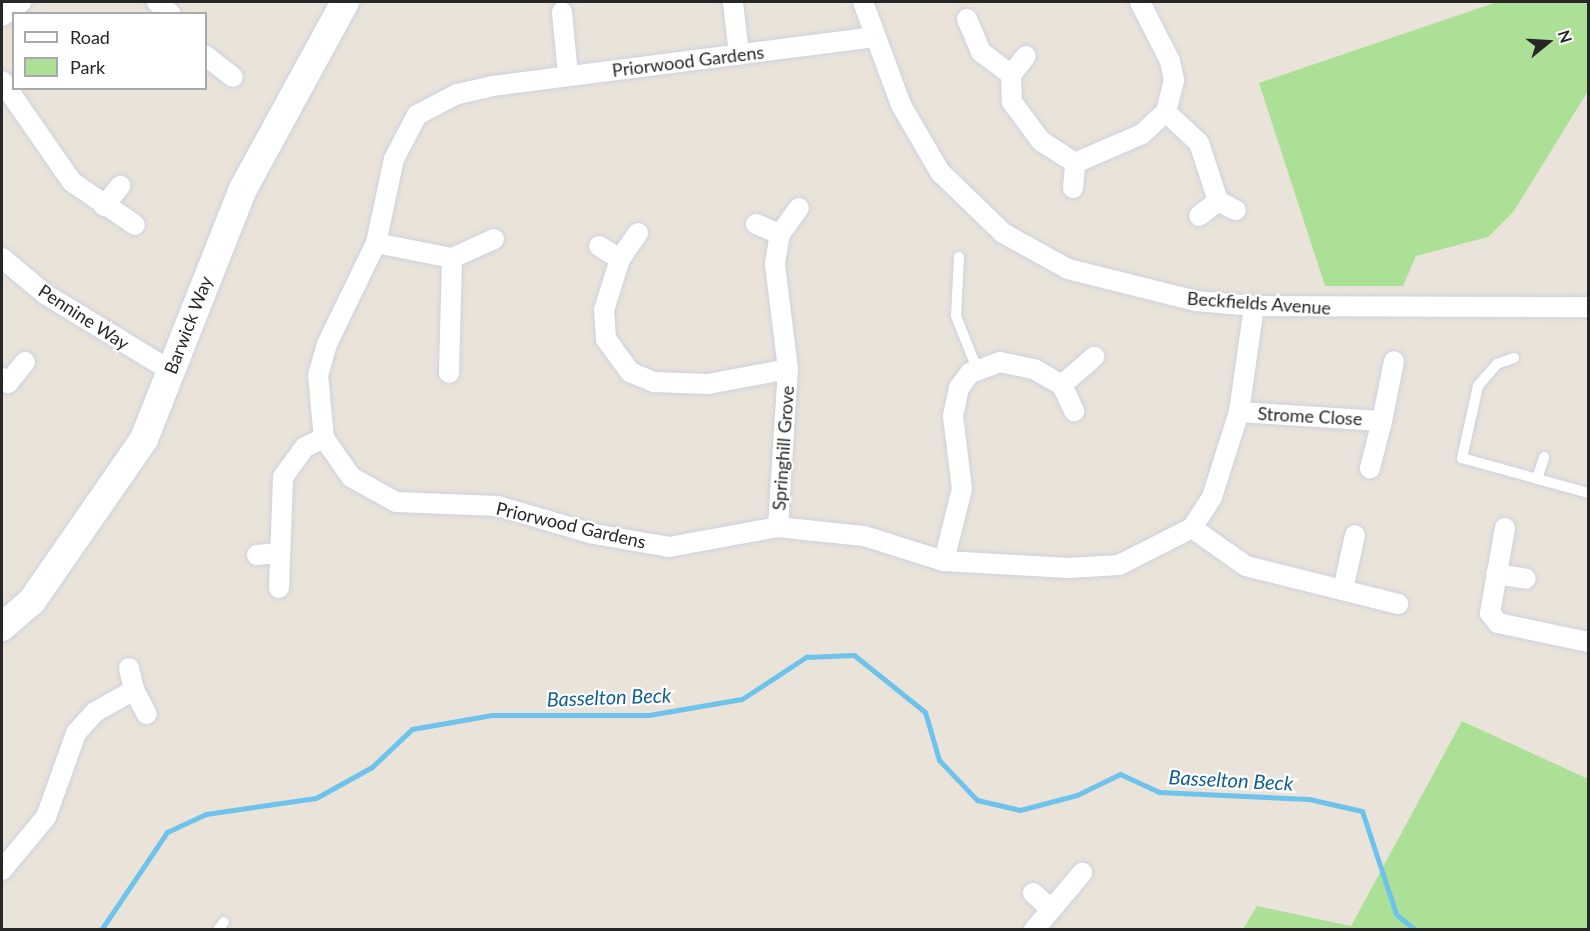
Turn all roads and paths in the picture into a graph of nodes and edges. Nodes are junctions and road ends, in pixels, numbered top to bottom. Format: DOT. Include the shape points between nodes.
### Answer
graph roads {
  1 [pos="21,2"];
  2 [pos="157,2"];
  3 [pos="345,2"];
  4 [pos="733,2"];
  5 [pos="862,2"];
  6 [pos="1140,2"];
  7 [pos="169,12"];
  8 [pos="561,12"];
  9 [pos="2,16"];
  10 [pos="967,19"];
  11 [pos="875,37"];
  12 [pos="738,55"];
  13 [pos="1026,56"];
  14 [pos="207,57"];
  15 [pos="568,75"];
  16 [pos="1011,75"];
  17 [pos="233,77"];
  18 [pos="2,81"];
  19 [pos="1166,112"];
  20 [pos="1075,164"];
  21 [pos="120,186"];
  22 [pos="1073,188"];
  23 [pos="104,206"];
  24 [pos="799,208"];
  25 [pos="1199,216"];
  26 [pos="756,224"];
  27 [pos="135,225"];
  28 [pos="638,234"];
  29 [pos="780,234"];
  30 [pos="494,238"];
  31 [pos="376,243"];
  32 [pos="599,246"];
  33 [pos="959,257"];
  34 [pos="2,258"];
  35 [pos="452,258"];
  36 [pos="620,259"];
  37 [pos="1254,306"];
  38 [pos="1588,307"];
  39 [pos="1094,357"];
  40 [pos="1514,358"];
  41 [pos="1394,361"];
  42 [pos="25,362"];
  43 [pos="788,369"];
  44 [pos="977,369"];
  45 [pos="171,371"];
  46 [pos="449,373"];
  47 [pos="4,384"];
  48 [pos="1062,385"];
  49 [pos="1074,411"];
  50 [pos="1239,412"];
  51 [pos="1382,421"];
  52 [pos="324,438"];
  53 [pos="1544,457"];
  54 [pos="1370,468"];
  55 [pos="1537,479"];
  56 [pos="1588,493"];
  57 [pos="778,527"];
  58 [pos="1192,528"];
  59 [pos="1505,528"];
  60 [pos="1355,535"];
  61 [pos="278,553"];
  62 [pos="257,555"];
  63 [pos="944,561"];
  64 [pos="1496,574"];
  65 [pos="1526,579"];
  66 [pos="279,588"];
  67 [pos="1343,590"];
  68 [pos="1398,604"];
  69 [pos="2,627"];
  70 [pos="1588,642"];
  71 [pos="129,668"];
  72 [pos="134,690"];
  73 [pos="147,714"];
  74 [pos="4,860"];
  75 [pos="1082,873"];
  76 [pos="1033,893"];
  77 [pos="1052,909"];
  78 [pos="1034,930"];
  1 -- 9 [label="street"];
  2 -- 7 [label="street"];
  3 -- 45 [label="street, Barwick Way" via="243,189"];
  4 -- 12 [label="street"];
  5 -- 11 [label="street, Beckfields Avenue"];
  6 -- 19 [label="street" via="1170,61 1174,80"];
  8 -- 15 [label="street"];
  10 -- 16 [label="street" via="981,52"];
  11 -- 12 [label="street, Priorwood Gardens"];
  11 -- 37 [label="street, Beckfields Avenue" via="920,142 973,209 1003,233 1043,258 1096,279 1196,301"];
  12 -- 15 [label="street, Priorwood Gardens"];
  13 -- 16 [label="street"];
  14 -- 17 [label="street"];
  15 -- 31 [label="street, Priorwood Gardens" via="457,94 417,115 394,159"];
  16 -- 20 [label="street" via="1012,102 1054,154"];
  18 -- 23 [label="street" via="49,156"];
  19 -- 20 [label="street" via="1142,134"];
  19 -- 25 [label="street" via="1198,143 1227,205"];
  20 -- 22 [label="street"];
  21 -- 23 [label="street"];
  23 -- 27 [label="street"];
  24 -- 29 [label="street, Springhill Grove"];
  26 -- 29 [label="street"];
  28 -- 36 [label="street, Springhill Grove"];
  29 -- 43 [label="street, Springhill Grove" via="775,264"];
  30 -- 35 [label="street"];
  31 -- 35 [label="street"];
  31 -- 52 [label="street, Priorwood Gardens" via="318,375"];
  32 -- 36 [label="street"];
  33 -- 44 [label="lane" via="956,316"];
  34 -- 45 [label="street, Pennine Way" via="45,294"];
  35 -- 46 [label="street"];
  36 -- 43 [label="street, Springhill Grove" via="604,310 606,339 630,372 654,382 708,384"];
  37 -- 38 [label="street, Beckfields Avenue"];
  37 -- 50 [label="street"];
  39 -- 48 [label="street"];
  40 -- 55 [label="lane" via="1497,364 1478,386 1462,458"];
  41 -- 51 [label="street, Strome Close"];
  42 -- 47 [label="street"];
  43 -- 57 [label="street, Springhill Grove"];
  44 -- 48 [label="street" via="1000,362 1034,369"];
  44 -- 63 [label="street" via="955,400 962,489"];
  45 -- 69 [label="street, Barwick Way" via="144,439 108,495 32,601"];
  48 -- 49 [label="street"];
  50 -- 51 [label="street, Strome Close"];
  50 -- 58 [label="street" via="1212,497"];
  51 -- 54 [label="street, Strome Close"];
  52 -- 57 [label="street, Priorwood Gardens" via="351,477 396,502 498,506 594,534 669,547"];
  52 -- 61 [label="street" via="305,447 282,477"];
  53 -- 55 [label="lane"];
  55 -- 56 [label="lane"];
  57 -- 63 [label="street, Priorwood Gardens" via="864,536"];
  58 -- 63 [label="street, Priorwood Gardens" via="1119,565 1069,568"];
  58 -- 67 [label="street" via="1246,566"];
  59 -- 64 [label="street"];
  60 -- 67 [label="street"];
  61 -- 62 [label="street"];
  61 -- 66 [label="street"];
  64 -- 65 [label="street"];
  64 -- 70 [label="street" via="1490,613 1498,623"];
  67 -- 68 [label="street"];
  71 -- 72 [label="street"];
  72 -- 73 [label="street"];
  72 -- 74 [label="street" via="95,712 76,733 46,817"];
  75 -- 77 [label="street"];
  76 -- 77 [label="street"];
  77 -- 78 [label="street"];
}
